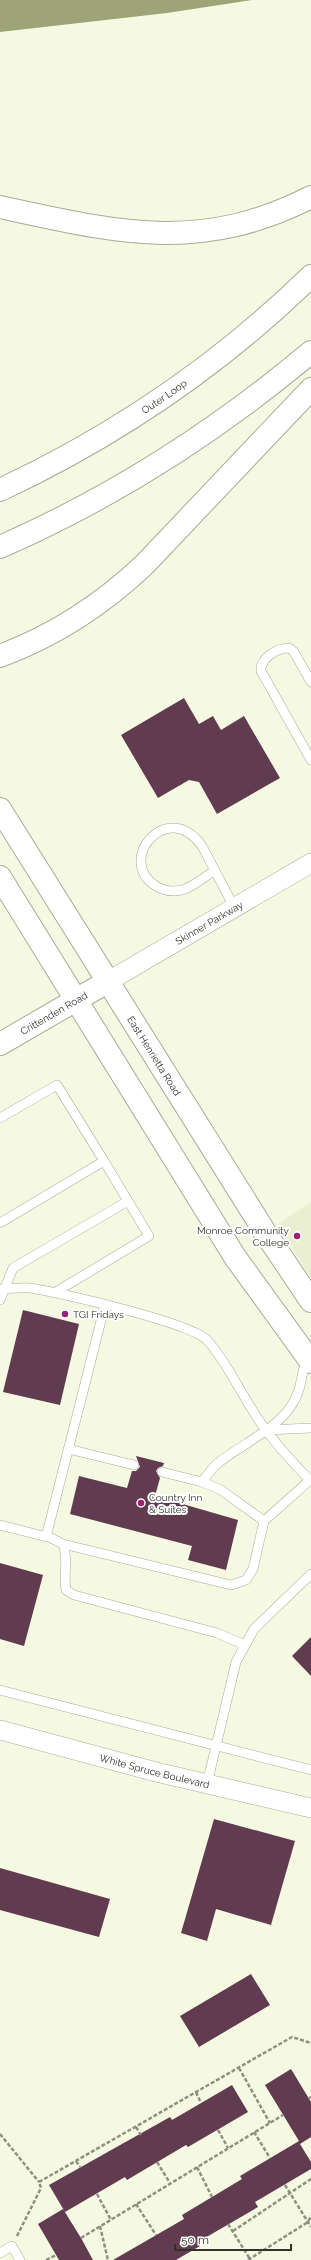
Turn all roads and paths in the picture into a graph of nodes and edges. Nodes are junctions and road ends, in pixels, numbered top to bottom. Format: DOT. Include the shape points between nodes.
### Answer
graph roads {
  1 [pos="311,197"];
  2 [pos="0,207"];
  3 [pos="311,276"];
  4 [pos="311,352"];
  5 [pos="311,389"];
  6 [pos="1,490"];
  7 [pos="0,547"];
  8 [pos="38,641"];
  9 [pos="0,656"];
  10 [pos="0,663"];
  11 [pos="311,682"];
  12 [pos="308,747"];
  13 [pos="311,760"];
  14 [pos="0,809"];
  15 [pos="311,862"];
  16 [pos="214,871"];
  17 [pos="0,877"];
  18 [pos="234,907"];
  19 [pos="107,982"];
  20 [pos="75,1000"];
  21 [pos="0,1044"];
  22 [pos="0,1118"];
  23 [pos="104,1161"];
  24 [pos="128,1201"];
  25 [pos="0,1223"];
  26 [pos="1,1289"];
  27 [pos="54,1293"];
  28 [pos="0,1300"];
  29 [pos="311,1301"];
  30 [pos="105,1305"];
  31 [pos="309,1360"];
  32 [pos="311,1428"];
  33 [pos="267,1430"];
  34 [pos="68,1449"];
  35 [pos="134,1465"];
  36 [pos="162,1472"];
  37 [pos="311,1481"];
  38 [pos="202,1482"];
  39 [pos="264,1521"];
  40 [pos="0,1526"];
  41 [pos="46,1537"];
  42 [pos="63,1544"];
  43 [pos="311,1574"];
  44 [pos="245,1645"];
  45 [pos="0,1690"];
  46 [pos="0,1730"];
  47 [pos="216,1744"];
  48 [pos="311,1770"];
  49 [pos="207,1784"];
  50 [pos="311,1808"];
  51 [pos="311,2043"];
  52 [pos="239,2068"];
  53 [pos="196,2092"];
  54 [pos="201,2103"];
  55 [pos="283,2114"];
  56 [pos="270,2122"];
  57 [pos="136,2127"];
  58 [pos="218,2130"];
  59 [pos="254,2132"];
  60 [pos="0,2134"];
  61 [pos="141,2135"];
  62 [pos="228,2148"];
  63 [pos="270,2158"];
  64 [pos="76,2160"];
  65 [pos="157,2162"];
  66 [pos="80,2167"];
  67 [pos="197,2167"];
  68 [pos="311,2179"];
  69 [pos="39,2182"];
  70 [pos="170,2183"];
  71 [pos="285,2185"];
  72 [pos="290,2192"];
  73 [pos="97,2194"];
  74 [pos="212,2197"];
  75 [pos="136,2204"];
  76 [pos="311,2216"];
  77 [pos="111,2220"];
  78 [pos="308,2222"];
  79 [pos="228,2224"];
  80 [pos="100,2226"];
  81 [pos="311,2227"];
  82 [pos="233,2231"];
  83 [pos="156,2236"];
  84 [pos="81,2238"];
  85 [pos="12,2246"];
  86 [pos="0,2253"];
  87 [pos="56,2255"];
  88 [pos="249,2259"];
  89 [pos="20,2260"];
  90 [pos="46,2260"];
  91 [pos="108,2260"];
  1 -- 2 [label="main road" via="248,222 177,234 106,229"];
  3 -- 6 [label="main road, Outer Loop" via="242,338 174,390 90,444"];
  4 -- 7 [label="main road" via="240,408 141,474 66,516"];
  5 -- 8 [label="main road" via="134,575 81,616"];
  8 -- 9 [label="main road"];
  8 -- 10 [label="main road"];
  11 -- 12 [label="lane" via="290,648 282,648 263,660 260,665 261,671"];
  12 -- 13 [label="lane"];
  14 -- 19 [label="main road, East Henrietta Road"];
  15 -- 18 [label="street, Skinner Parkway"];
  16 -- 16 [label="lane" via="202,846 186,831 176,828 155,833 143,849 141,859 147,878 163,890 183,890"];
  16 -- 18 [label="lane"];
  17 -- 20 [label="main road"];
  18 -- 19 [label="street, Skinner Parkway"];
  19 -- 20 [label="main road, Crittenden Road"];
  19 -- 29 [label="main road, East Henrietta Road"];
  20 -- 21 [label="main road, Crittenden Road"];
  20 -- 31 [label="main road" via="235,1258"];
  22 -- 23 [label="lane" via="58,1085"];
  23 -- 24 [label="lane"];
  23 -- 25 [label="lane"];
  24 -- 26 [label="lane" via="13,1268"];
  24 -- 27 [label="lane" via="149,1236"];
  26 -- 27 [label="lane" via="29,1288"];
  26 -- 28 [label="lane"];
  27 -- 30 [label="lane"];
  30 -- 33 [label="lane" via="175,1325 205,1339"];
  30 -- 34 [label="lane"];
  31 -- 33 [label="lane" via="302,1370 297,1395"];
  32 -- 33 [label="lane"];
  33 -- 37 [label="lane" via="287,1457"];
  33 -- 38 [label="lane" via="217,1463"];
  34 -- 35 [label="lane"];
  34 -- 41 [label="lane"];
  36 -- 38 [label="lane"];
  37 -- 39 [label="lane"];
  38 -- 39 [label="lane" via="221,1490"];
  39 -- 42 [label="lane" via="253,1569 246,1580 231,1585"];
  40 -- 41 [label="lane"];
  41 -- 42 [label="lane"];
  42 -- 44 [label="lane" via="67,1556 64,1578 66,1590 74,1595 217,1633"];
  43 -- 44 [label="lane" via="254,1629"];
  44 -- 47 [label="lane" via="236,1662"];
  45 -- 47 [label="lane"];
  46 -- 49 [label="street, White Spruce Boulevard"];
  47 -- 48 [label="lane"];
  47 -- 49 [label="lane"];
  49 -- 50 [label="street, White Spruce Boulevard"];
  51 -- 52 [label="path" via="292,2037"];
  52 -- 53 [label="path"];
  52 -- 56 [label="path"];
  53 -- 54 [label="path"];
  53 -- 57 [label="path"];
  55 -- 56 [label="path"];
  56 -- 59 [label="path"];
  57 -- 61 [label="path"];
  57 -- 64 [label="path"];
  58 -- 62 [label="path"];
  59 -- 62 [label="path"];
  59 -- 63 [label="path"];
  60 -- 69 [label="path"];
  62 -- 67 [label="path"];
  64 -- 66 [label="path"];
  64 -- 69 [label="path"];
  65 -- 70 [label="path"];
  67 -- 70 [label="path"];
  67 -- 74 [label="path"];
  68 -- 72 [label="path"];
  69 -- 85 [label="path" via="41,2188"];
  70 -- 75 [label="path"];
  71 -- 72 [label="path"];
  72 -- 78 [label="path"];
  72 -- 82 [label="path"];
  73 -- 77 [label="path"];
  75 -- 77 [label="path"];
  75 -- 83 [label="path"];
  76 -- 78 [label="path"];
  77 -- 80 [label="path"];
  78 -- 81 [label="path"];
  78 -- 88 [label="path"];
  79 -- 82 [label="path"];
  80 -- 84 [label="path"];
  80 -- 91 [label="path"];
  82 -- 88 [label="path"];
  85 -- 86 [label="lane"];
  85 -- 89 [label="lane"];
  87 -- 90 [label="path"];
}
